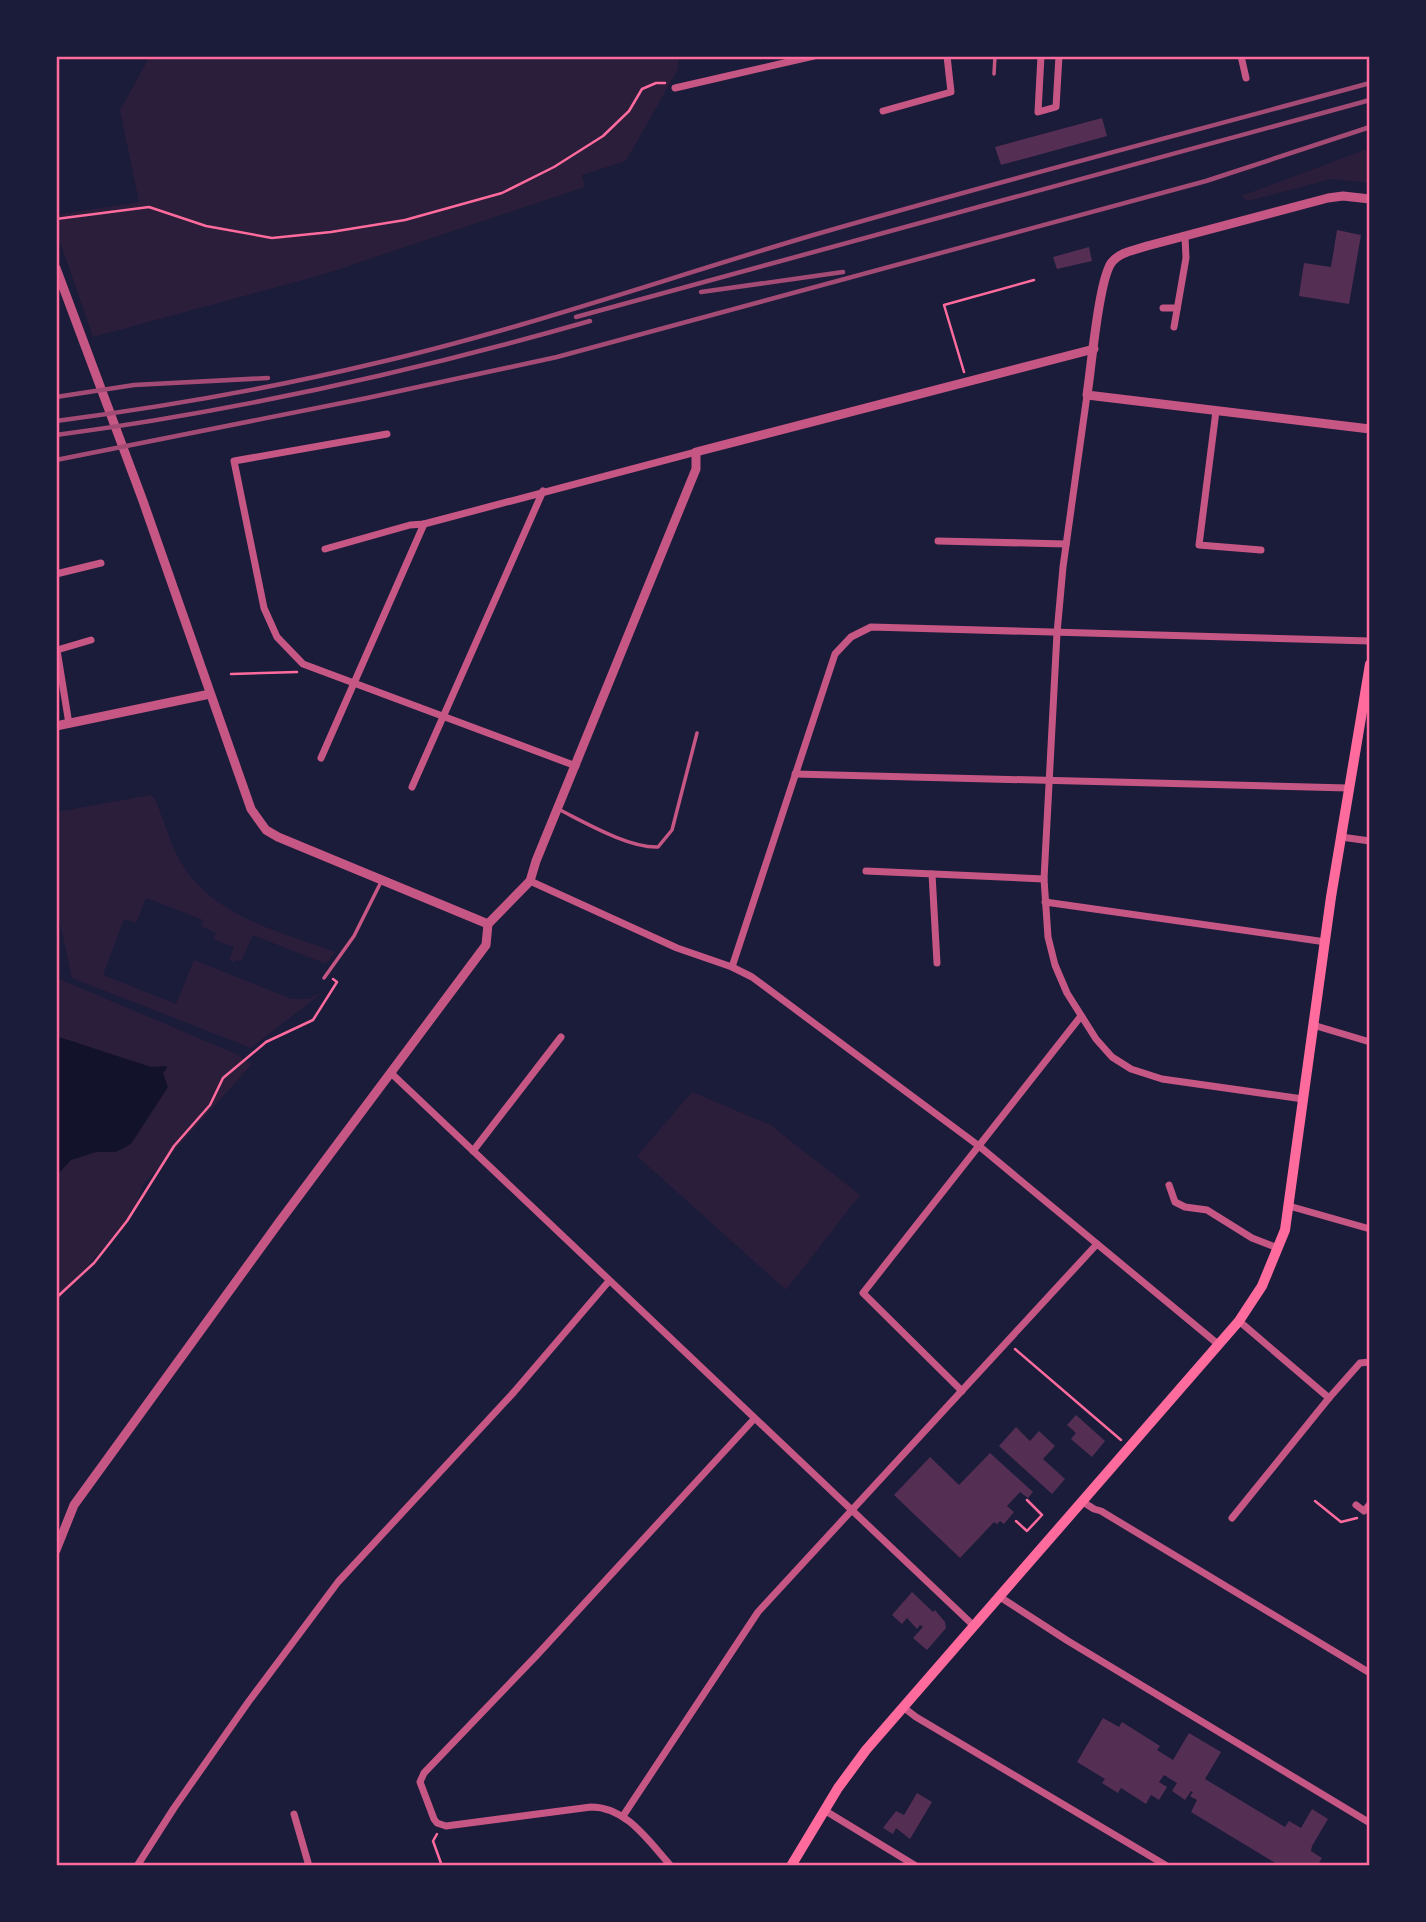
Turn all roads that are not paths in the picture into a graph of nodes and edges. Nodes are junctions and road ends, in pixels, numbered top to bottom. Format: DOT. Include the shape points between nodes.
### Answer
graph roads {
  1 [pos="814,56"];
  2 [pos="947,56"];
  3 [pos="995,56"];
  4 [pos="1041,56"];
  5 [pos="1059,56"];
  6 [pos="1241,56"];
  7 [pos="788,59"];
  8 [pos="994,74"];
  9 [pos="1246,78"];
  10 [pos="675,88"];
  11 [pos="883,111"];
  12 [pos="1370,199"];
  13 [pos="1185,236"];
  14 [pos="56,268"];
  15 [pos="1163,308"];
  16 [pos="1177,308"];
  17 [pos="1174,327"];
  18 [pos="1094,349"];
  19 [pos="1087,395"];
  20 [pos="1216,411"];
  21 [pos="1370,429"];
  22 [pos="387,434"];
  23 [pos="696,452"];
  24 [pos="543,491"];
  25 [pos="424,524"];
  26 [pos="938,541"];
  27 [pos="1066,544"];
  28 [pos="325,549"];
  29 [pos="1261,550"];
  30 [pos="101,563"];
  31 [pos="56,574"];
  32 [pos="1057,634"];
  33 [pos="91,640"];
  34 [pos="1370,641"];
  35 [pos="1370,664"];
  36 [pos="354,684"];
  37 [pos="210,694"];
  38 [pos="444,718"];
  39 [pos="69,724"];
  40 [pos="56,726"];
  41 [pos="696,733"];
  42 [pos="321,758"];
  43 [pos="576,766"];
  44 [pos="795,774"];
  45 [pos="1050,781"];
  46 [pos="412,786"];
  47 [pos="1348,788"];
  48 [pos="558,809"];
  49 [pos="1341,837"];
  50 [pos="1370,841"];
  51 [pos="866,871"];
  52 [pos="932,874"];
  53 [pos="1044,879"];
  54 [pos="382,880"];
  55 [pos="530,881"];
  56 [pos="1045,902"];
  57 [pos="488,924"];
  58 [pos="1326,942"];
  59 [pos="937,962"];
  60 [pos="732,967"];
  61 [pos="326,976"];
  62 [pos="1081,1016"];
  63 [pos="1312,1025"];
  64 [pos="561,1037"];
  65 [pos="1370,1042"];
  66 [pos="391,1073"];
  67 [pos="1303,1099"];
  68 [pos="979,1146"];
  69 [pos="473,1151"];
  70 [pos="1170,1185"];
  71 [pos="1289,1206"];
  72 [pos="1370,1229"];
  73 [pos="1097,1244"];
  74 [pos="1278,1248"];
  75 [pos="610,1281"];
  76 [pos="1239,1321"];
  77 [pos="1219,1345"];
  78 [pos="1370,1362"];
  79 [pos="962,1391"];
  80 [pos="1329,1398"];
  81 [pos="754,1419"];
  82 [pos="1083,1502"];
  83 [pos="1356,1505"];
  84 [pos="1367,1507"];
  85 [pos="851,1512"];
  86 [pos="1232,1518"];
  87 [pos="56,1550"];
  88 [pos="1000,1597"];
  89 [pos="974,1626"];
  90 [pos="1370,1673"];
  91 [pos="903,1707"];
  92 [pos="824,1810"];
  93 [pos="294,1814"];
  94 [pos="623,1816"];
  95 [pos="1370,1824"];
  96 [pos="137,1866"];
  97 [pos="309,1866"];
  98 [pos="671,1866"];
  99 [pos="791,1866"];
  100 [pos="916,1866"];
  101 [pos="1167,1866"];
  1 -- 7 [label="street"];
  2 -- 11 [label="street" via="951,92"];
  3 -- 8 [label="lane"];
  4 -- 5 [label="street" via="1038,112 1056,107"];
  6 -- 9 [label="street"];
  7 -- 10 [label="street"];
  12 -- 13 [label="street" via="1328,198"];
  13 -- 16 [label="street"];
  13 -- 18 [label="street" via="1128,252 1113,261 1104,281"];
  14 -- 37 [label="street"];
  15 -- 16 [label="street"];
  16 -- 17 [label="street"];
  18 -- 19 [label="street"];
  18 -- 23 [label="street"];
  19 -- 20 [label="street"];
  19 -- 27 [label="street"];
  20 -- 21 [label="street"];
  20 -- 29 [label="street" via="1199,545"];
  22 -- 36 [label="street" via="233,461 264,608 277,637 303,664"];
  23 -- 24 [label="street"];
  23 -- 43 [label="street" via="696,470"];
  24 -- 25 [label="street"];
  24 -- 38 [label="street"];
  25 -- 28 [label="street"];
  25 -- 36 [label="street"];
  26 -- 27 [label="street"];
  27 -- 32 [label="street"];
  30 -- 31 [label="street"];
  32 -- 34 [label="street"];
  32 -- 44 [label="street" via="871,627 851,637 835,654"];
  32 -- 45 [label="street"];
  33 -- 39 [label="street" via="57,650"];
  35 -- 47 [label="main road"];
  36 -- 38 [label="street"];
  36 -- 42 [label="street"];
  37 -- 39 [label="street"];
  37 -- 54 [label="street" via="259,822 278,837"];
  38 -- 43 [label="street"];
  38 -- 46 [label="street"];
  39 -- 40 [label="street"];
  41 -- 48 [label="lane" via="672,830 658,847 594,828"];
  43 -- 48 [label="street"];
  44 -- 45 [label="street"];
  44 -- 60 [label="street"];
  45 -- 47 [label="street"];
  45 -- 53 [label="street"];
  47 -- 49 [label="main road"];
  48 -- 55 [label="street"];
  49 -- 50 [label="street"];
  49 -- 58 [label="main road"];
  51 -- 52 [label="street"];
  52 -- 53 [label="street"];
  52 -- 59 [label="street"];
  53 -- 56 [label="street"];
  54 -- 57 [label="street"];
  54 -- 61 [label="lane" via="354,936"];
  55 -- 57 [label="street"];
  55 -- 60 [label="street" via="677,948"];
  56 -- 58 [label="street"];
  56 -- 62 [label="street" via="1055,965"];
  57 -- 66 [label="street" via="486,945"];
  58 -- 63 [label="main road"];
  60 -- 68 [label="street" via="780,997"];
  62 -- 67 [label="street" via="1103,1048 1140,1073"];
  62 -- 68 [label="street"];
  63 -- 65 [label="street"];
  63 -- 67 [label="main road"];
  64 -- 69 [label="street"];
  66 -- 69 [label="street"];
  66 -- 87 [label="street" via="74,1505"];
  67 -- 71 [label="main road"];
  68 -- 73 [label="street"];
  68 -- 79 [label="street" via="863,1293"];
  69 -- 75 [label="street"];
  70 -- 74 [label="street" via="1175,1202 1207,1210"];
  71 -- 72 [label="street"];
  71 -- 74 [label="main road"];
  73 -- 77 [label="street"];
  73 -- 79 [label="street"];
  74 -- 76 [label="main road" via="1262,1286"];
  75 -- 81 [label="street"];
  75 -- 96 [label="street" via="338,1582 249,1701"];
  76 -- 77 [label="main road"];
  76 -- 80 [label="street"];
  77 -- 82 [label="main road"];
  78 -- 80 [label="street" via="1360,1363"];
  79 -- 85 [label="street"];
  80 -- 86 [label="street"];
  81 -- 85 [label="street"];
  81 -- 94 [label="street" via="424,1773 421,1787 441,1825 591,1807 608,1808"];
  82 -- 88 [label="main road"];
  82 -- 90 [label="street"];
  83 -- 84 [label="street"];
  85 -- 89 [label="street"];
  85 -- 94 [label="street" via="758,1612"];
  88 -- 89 [label="main road"];
  88 -- 95 [label="street"];
  89 -- 91 [label="main road"];
  91 -- 92 [label="main road" via="852,1767"];
  91 -- 101 [label="street"];
  92 -- 99 [label="main road"];
  92 -- 100 [label="street"];
  93 -- 97 [label="street"];
  94 -- 98 [label="street"];
}
